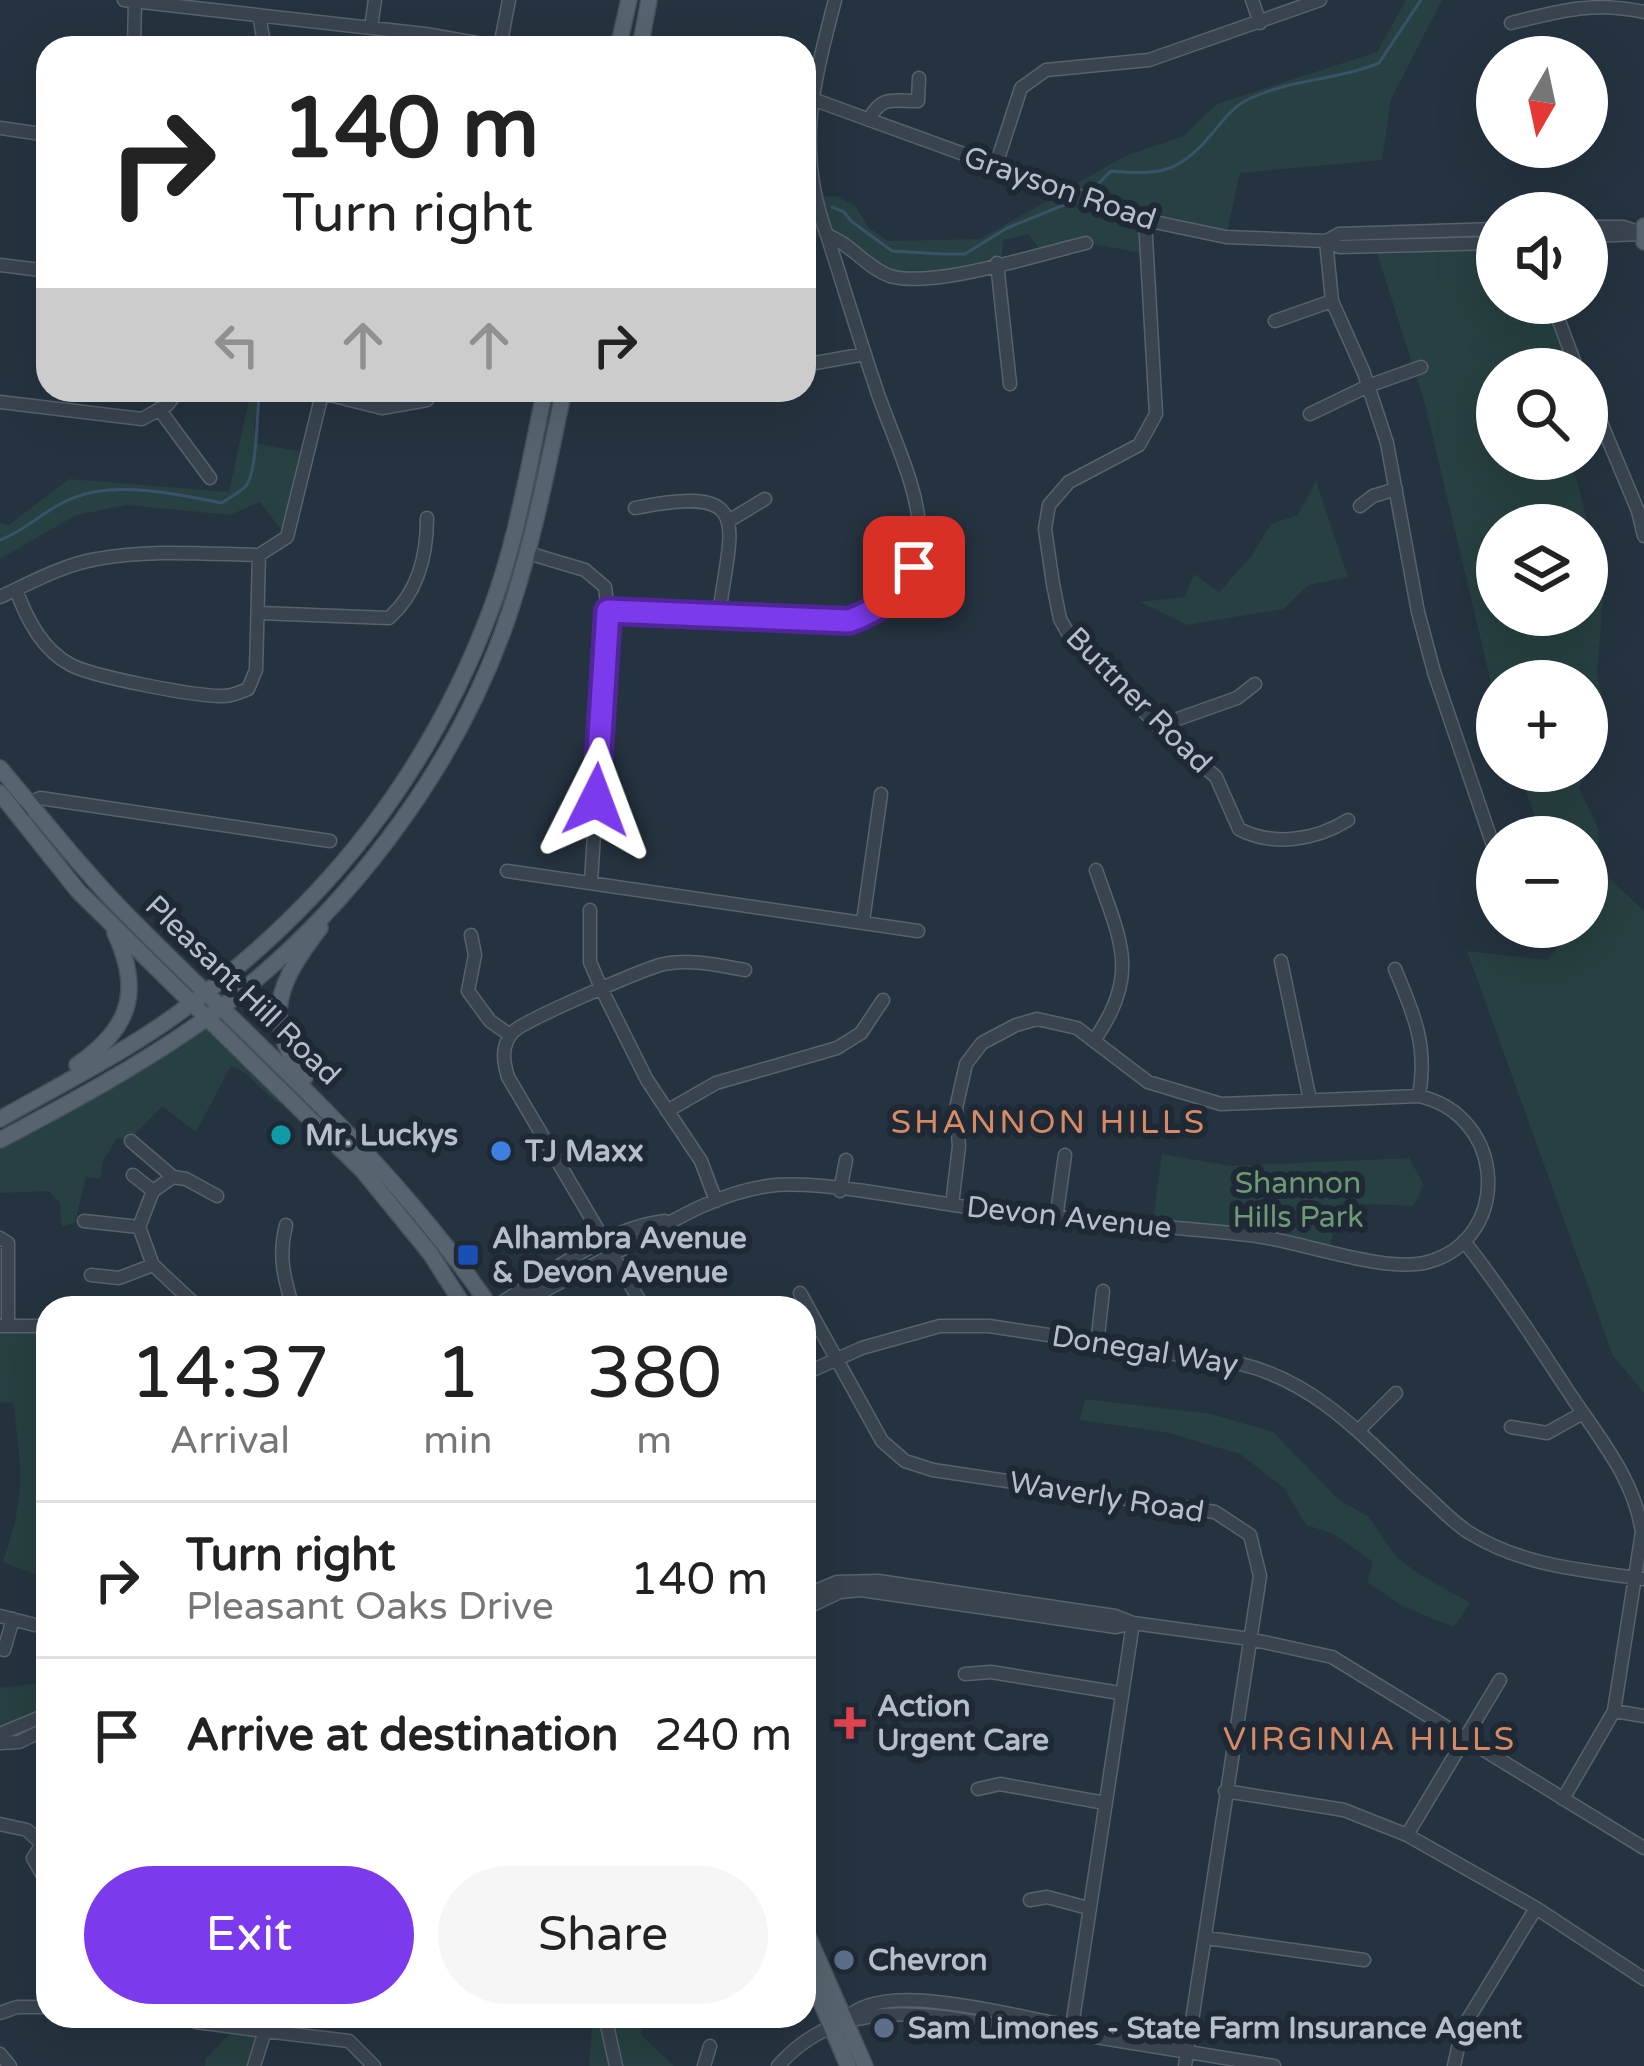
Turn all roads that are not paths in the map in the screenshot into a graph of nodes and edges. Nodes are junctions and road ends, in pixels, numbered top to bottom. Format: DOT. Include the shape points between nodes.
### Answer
graph roads {
  1 [pos="124,0"];
  2 [pos="375,0"];
  3 [pos="509,0"];
  4 [pos="628,0"];
  5 [pos="650,0"];
  6 [pos="835,0"];
  7 [pos="1252,0"];
  8 [pos="1320,0"];
  9 [pos="135,2"];
  10 [pos="1644,12"];
  11 [pos="259,15"];
  12 [pos="1260,23"];
  13 [pos="1510,23"];
  14 [pos="371,27"];
  15 [pos="134,36"];
  16 [pos="263,36"];
  17 [pos="421,36"];
  18 [pos="504,36"];
  19 [pos="620,36"];
  20 [pos="642,36"];
  21 [pos="816,65"];
  22 [pos="919,78"];
  23 [pos="816,99"];
  24 [pos="869,120"];
  25 [pos="0,128"];
  26 [pos="36,133"];
  27 [pos="995,168"];
  28 [pos="816,204"];
  29 [pos="1145,220"];
  30 [pos="1608,229"];
  31 [pos="1476,232"];
  32 [pos="1644,234"];
  33 [pos="827,235"];
  34 [pos="1326,241"];
  35 [pos="1086,243"];
  36 [pos="1476,244"];
  37 [pos="997,263"];
  38 [pos="0,265"];
  39 [pos="36,270"];
  40 [pos="1332,301"];
  41 [pos="1275,321"];
  42 [pos="865,354"];
  43 [pos="816,363"];
  44 [pos="1421,367"];
  45 [pos="1010,384"];
  46 [pos="1369,386"];
  47 [pos="0,402"];
  48 [pos="167,402"];
  49 [pos="320,402"];
  50 [pos="360,402"];
  51 [pos="416,402"];
  52 [pos="542,402"];
  53 [pos="561,402"];
  54 [pos="159,410"];
  55 [pos="1310,414"];
  56 [pos="1608,439"];
  57 [pos="210,478"];
  58 [pos="1396,489"];
  59 [pos="765,499"];
  60 [pos="1360,506"];
  61 [pos="635,508"];
  62 [pos="427,518"];
  63 [pos="730,520"];
  64 [pos="1644,536"];
  65 [pos="528,553"];
  66 [pos="259,555"];
  67 [pos="16,590"];
  68 [pos="0,597"];
  69 [pos="608,611"];
  70 [pos="260,613"];
  71 [pos="718,615"];
  72 [pos="1255,684"];
  73 [pos="1158,726"];
  74 [pos="0,768"];
  75 [pos="0,793"];
  76 [pos="881,794"];
  77 [pos="25,810"];
  78 [pos="1482,816"];
  79 [pos="1348,820"];
  80 [pos="330,841"];
  81 [pos="1096,870"];
  82 [pos="507,871"];
  83 [pos="360,873"];
  84 [pos="591,881"];
  85 [pos="590,910"];
  86 [pos="109,920"];
  87 [pos="862,921"];
  88 [pos="918,931"];
  89 [pos="471,935"];
  90 [pos="1281,961"];
  91 [pos="1395,969"];
  92 [pos="745,970"];
  93 [pos="602,990"];
  94 [pos="205,992"];
  95 [pos="883,1000"];
  96 [pos="191,1005"];
  97 [pos="213,1013"];
  98 [pos="510,1035"];
  99 [pos="1095,1039"];
  100 [pos="1419,1096"];
  101 [pos="34,1100"];
  102 [pos="1310,1100"];
  103 [pos="667,1111"];
  104 [pos="336,1118"];
  105 [pos="0,1119"];
  106 [pos="0,1140"];
  107 [pos="131,1141"];
  108 [pos="1065,1155"];
  109 [pos="846,1160"];
  110 [pos="133,1175"];
  111 [pos="173,1178"];
  112 [pos="153,1191"];
  113 [pos="840,1191"];
  114 [pos="217,1196"];
  115 [pos="716,1201"];
  116 [pos="952,1205"];
  117 [pos="1056,1219"];
  118 [pos="672,1220"];
  119 [pos="84,1221"];
  120 [pos="286,1226"];
  121 [pos="139,1228"];
  122 [pos="0,1238"];
  123 [pos="604,1240"];
  124 [pos="1464,1241"];
  125 [pos="612,1255"];
  126 [pos="4,1261"];
  127 [pos="153,1265"];
  128 [pos="91,1275"];
  129 [pos="475,1283"];
  130 [pos="1103,1291"];
  131 [pos="800,1293"];
  132 [pos="186,1296"];
  133 [pos="289,1296"];
  134 [pos="457,1296"];
  135 [pos="485,1296"];
  136 [pos="507,1296"];
  137 [pos="529,1296"];
  138 [pos="532,1296"];
  139 [pos="637,1296"];
  140 [pos="802,1296"];
  141 [pos="816,1323"];
  142 [pos="4,1326"];
  143 [pos="36,1326"];
  144 [pos="1097,1344"];
  145 [pos="836,1360"];
  146 [pos="816,1369"];
  147 [pos="1396,1393"];
  148 [pos="1583,1413"];
  149 [pos="1511,1427"];
  150 [pos="1358,1432"];
  151 [pos="1640,1579"];
  152 [pos="816,1591"];
  153 [pos="816,1603"];
  154 [pos="6,1617"];
  155 [pos="1133,1624"];
  156 [pos="35,1625"];
  157 [pos="1250,1639"];
  158 [pos="4,1650"];
  159 [pos="965,1674"];
  160 [pos="1500,1680"];
  161 [pos="1120,1693"];
  162 [pos="1614,1711"];
  163 [pos="1644,1716"];
  164 [pos="36,1719"];
  165 [pos="0,1734"];
  166 [pos="36,1734"];
  167 [pos="1463,1738"];
  168 [pos="0,1744"];
  169 [pos="978,1789"];
  170 [pos="1226,1791"];
  171 [pos="1563,1799"];
  172 [pos="1105,1803"];
  173 [pos="0,1824"];
  174 [pos="1407,1835"];
  175 [pos="36,1836"];
  176 [pos="1644,1849"];
  177 [pos="1030,1900"];
  178 [pos="1088,1908"];
  179 [pos="1536,1908"];
  180 [pos="1207,1938"];
  181 [pos="1364,1960"];
  182 [pos="816,1961"];
  183 [pos="1644,1978"];
  184 [pos="816,1983"];
  185 [pos="36,2007"];
  186 [pos="0,2013"];
  187 [pos="838,2023"];
  188 [pos="242,2028"];
  189 [pos="266,2028"];
  190 [pos="608,2028"];
  191 [pos="265,2031"];
  192 [pos="1071,2033"];
  193 [pos="710,2046"];
  194 [pos="0,2054"];
  195 [pos="1186,2059"];
  196 [pos="10,2066"];
  197 [pos="254,2066"];
  198 [pos="374,2066"];
  199 [pos="616,2066"];
  200 [pos="704,2066"];
  201 [pos="778,2066"];
  202 [pos="848,2066"];
  203 [pos="865,2066"];
  204 [pos="1274,2066"];
  205 [pos="1454,2066"];
  1 -- 9 [label="street"];
  2 -- 14 [label="street"];
  3 -- 18 [label="street"];
  4 -- 19 [label="main road"];
  5 -- 20 [label="main road"];
  6 -- 21 [label="street"];
  7 -- 12 [label="street"];
  8 -- 12 [label="street"];
  9 -- 11 [label="street"];
  9 -- 15 [label="street"];
  10 -- 13 [label="street" via="1609,4"];
  11 -- 14 [label="street"];
  11 -- 16 [label="street"];
  12 -- 27 [label="street" via="1149,60 1046,70 1021,88"];
  14 -- 17 [label="street"];
  22 -- 24 [label="street" via="918,101 883,102"];
  23 -- 24 [label="street, Grayson Road"];
  24 -- 27 [label="street, Grayson Road"];
  25 -- 26 [label="street"];
  27 -- 29 [label="street, Grayson Road"];
  28 -- 33 [label="street"];
  29 -- 34 [label="street, Grayson Road" via="1226,237"];
  29 -- 73 [label="street, Buttner Road" via="1154,422 1139,445 1059,490 1045,529 1060,619"];
  30 -- 32 [label="street"];
  31 -- 34 [label="street, Grayson Road"];
  33 -- 37 [label="street" via="887,275 922,280"];
  33 -- 42 [label="street"];
  34 -- 36 [label="street, Grayson Road"];
  34 -- 40 [label="street"];
  35 -- 37 [label="street"];
  37 -- 45 [label="street"];
  38 -- 39 [label="street"];
  40 -- 41 [label="street"];
  40 -- 46 [label="street"];
  42 -- 43 [label="street"];
  42 -- 71 [label="street" via="920,536 900,593 849,621"];
  44 -- 46 [label="street"];
  46 -- 55 [label="street"];
  46 -- 58 [label="street"];
  47 -- 54 [label="street" via="142,419"];
  48 -- 54 [label="street"];
  49 -- 66 [label="street" via="287,537"];
  50 -- 51 [label="street"];
  52 -- 94 [label="main road" via="491,610 422,758 346,861"];
  53 -- 65 [label="main road"];
  54 -- 57 [label="street"];
  56 -- 64 [label="street"];
  58 -- 60 [label="street"];
  58 -- 78 [label="street" via="1431,657"];
  59 -- 63 [label="street"];
  61 -- 63 [label="street" via="695,500"];
  62 -- 70 [label="street" via="410,599 389,618"];
  63 -- 71 [label="street"];
  65 -- 69 [label="street" via="595,576"];
  65 -- 83 [label="main road" via="448,750"];
  66 -- 67 [label="street" via="92,559"];
  66 -- 70 [label="street"];
  67 -- 68 [label="street"];
  67 -- 70 [label="street" via="44,644 69,664 224,697 248,689"];
  69 -- 71 [label="street"];
  69 -- 84 [label="street"];
  72 -- 73 [label="street"];
  73 -- 79 [label="street, Buttner Road" via="1216,777 1232,819 1253,837 1270,842 1329,832"];
  74 -- 77 [label="main road, Pleasant Hill Road"];
  75 -- 77 [label="main road, Pleasant Hill Road"];
  76 -- 87 [label="street"];
  77 -- 80 [label="street" via="40,798"];
  77 -- 86 [label="main road, Pleasant Hill Road" via="78,891"];
  77 -- 94 [label="main road, Pleasant Hill Road"];
  81 -- 99 [label="street" via="1124,966 1120,998"];
  82 -- 84 [label="street"];
  83 -- 97 [label="main road"];
  83 -- 104 [label="main road" via="299,955 278,1002 292,1061"];
  84 -- 87 [label="street"];
  85 -- 93 [label="street" via="590,962"];
  86 -- 96 [label="main road, Pleasant Hill Road"];
  86 -- 101 [label="main road" via="129,972 128,1006 93,1054"];
  87 -- 88 [label="street"];
  89 -- 98 [label="street" via="468,991"];
  90 -- 102 [label="street"];
  91 -- 100 [label="street" via="1424,1056"];
  92 -- 93 [label="street" via="661,965"];
  93 -- 98 [label="street"];
  93 -- 103 [label="street"];
  94 -- 96 [label="main road"];
  94 -- 97 [label="main road, Pleasant Hill Road"];
  95 -- 103 [label="street" via="860,1033 836,1048 716,1083"];
  96 -- 97 [label="main road, Pleasant Hill Road"];
  96 -- 101 [label="main road"];
  97 -- 104 [label="main road, Pleasant Hill Road"];
  97 -- 106 [label="main road"];
  97 -- 134 [label="main road, Pleasant Hill Road" via="362,1171"];
  98 -- 123 [label="street" via="508,1077"];
  99 -- 102 [label="street" via="1148,1082 1181,1095 1221,1104"];
  99 -- 116 [label="street" via="1037,1019 982,1043 959,1083"];
  100 -- 102 [label="street"];
  100 -- 124 [label="street" via="1457,1112 1486,1153 1484,1206"];
  101 -- 105 [label="main road"];
  103 -- 115 [label="street"];
  104 -- 129 [label="main road, Pleasant Hill Road"];
  107 -- 111 [label="street"];
  108 -- 117 [label="street"];
  109 -- 113 [label="street"];
  110 -- 112 [label="street"];
  111 -- 112 [label="street"];
  111 -- 114 [label="street"];
  112 -- 121 [label="street"];
  113 -- 115 [label="street, Devon Avenue" via="767,1186"];
  113 -- 116 [label="street, Devon Avenue"];
  115 -- 118 [label="street, Devon Avenue"];
  116 -- 117 [label="street, Devon Avenue"];
  117 -- 124 [label="street, Devon Avenue" via="1254,1235 1406,1265 1433,1261"];
  118 -- 123 [label="street, Devon Avenue"];
  118 -- 125 [label="street, Devon Avenue"];
  119 -- 121 [label="street"];
  120 -- 133 [label="street" via="280,1249"];
  121 -- 127 [label="street"];
  122 -- 126 [label="street" via="8,1243"];
  123 -- 125 [label="street"];
  123 -- 137 [label="street, Devon Avenue"];
  124 -- 148 [label="street"];
  125 -- 138 [label="street, Devon Avenue"];
  125 -- 139 [label="street"];
  126 -- 142 [label="street"];
  127 -- 128 [label="street" via="118,1277"];
  127 -- 132 [label="street"];
  129 -- 135 [label="main road, Pleasant Hill Road"];
  129 -- 136 [label="street"];
  130 -- 144 [label="street"];
  131 -- 140 [label="street, Waverly Road"];
  141 -- 145 [label="street, Waverly Road"];
  142 -- 143 [label="street"];
  144 -- 145 [label="street, Donegal Way" via="940,1326"];
  144 -- 150 [label="street, Donegal Way" via="1273,1372 1319,1396"];
  145 -- 146 [label="street, Donegal Way"];
  145 -- 157 [label="street, Waverly Road" via="882,1441 905,1461 1215,1512 1241,1527 1260,1576"];
  147 -- 150 [label="street"];
  148 -- 149 [label="street" via="1547,1433"];
  148 -- 151 [label="street" via="1639,1508"];
  150 -- 151 [label="street, Donegal Way" via="1462,1528 1497,1548 1530,1562"];
  151 -- 162 [label="street"];
  152 -- 155 [label="street" via="878,1581"];
  153 -- 155 [label="street" via="860,1590"];
  154 -- 156 [label="street"];
  154 -- 158 [label="street"];
  155 -- 157 [label="street"];
  155 -- 161 [label="street"];
  157 -- 167 [label="street" via="1332,1657"];
  157 -- 170 [label="street, Waverly Road"];
  159 -- 161 [label="street"];
  160 -- 167 [label="street"];
  161 -- 172 [label="street"];
  162 -- 163 [label="street"];
  162 -- 171 [label="street"];
  164 -- 165 [label="street"];
  166 -- 168 [label="street"];
  167 -- 171 [label="street"];
  167 -- 174 [label="street"];
  169 -- 172 [label="street" via="1000,1784"];
  170 -- 174 [label="street" via="1344,1810"];
  170 -- 180 [label="street, Waverly Road"];
  171 -- 176 [label="street"];
  172 -- 178 [label="street"];
  173 -- 175 [label="street"];
  174 -- 179 [label="street"];
  177 -- 178 [label="street"];
  178 -- 192 [label="street"];
  179 -- 183 [label="street"];
  179 -- 205 [label="street" via="1462,2030"];
  180 -- 181 [label="street"];
  180 -- 195 [label="street, Waverly Road"];
  182 -- 187 [label="main road"];
  184 -- 187 [label="main road"];
  185 -- 186 [label="street"];
  187 -- 192 [label="street" via="914,2013"];
  187 -- 201 [label="street" via="808,2037"];
  187 -- 202 [label="main road"];
  187 -- 203 [label="main road"];
  188 -- 191 [label="street"];
  189 -- 191 [label="street"];
  190 -- 199 [label="street"];
  191 -- 197 [label="street"];
  191 -- 198 [label="street" via="350,2041"];
  192 -- 195 [label="street"];
  193 -- 200 [label="street"];
  194 -- 196 [label="street"];
  195 -- 204 [label="street"];
}
